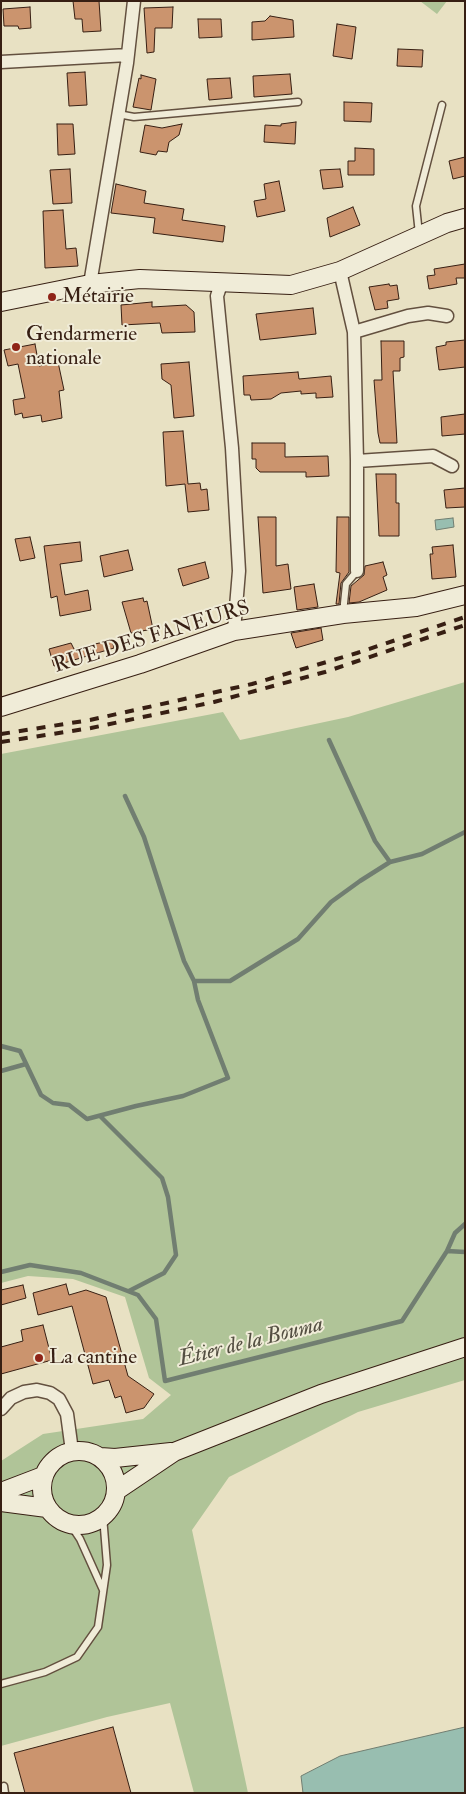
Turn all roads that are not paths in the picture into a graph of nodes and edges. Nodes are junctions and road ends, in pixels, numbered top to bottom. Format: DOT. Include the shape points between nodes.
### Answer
graph roads {
  1 [pos="134,1"];
  2 [pos="128,55"];
  3 [pos="1,62"];
  4 [pos="298,102"];
  5 [pos="442,105"];
  6 [pos="118,114"];
  7 [pos="465,218"];
  8 [pos="420,236"];
  9 [pos="340,271"];
  10 [pos="90,284"];
  11 [pos="221,284"];
  12 [pos="1,302"];
  13 [pos="447,316"];
  14 [pos="354,332"];
  15 [pos="357,461"];
  16 [pos="452,466"];
  17 [pos="356,571"];
  18 [pos="465,595"];
  19 [pos="343,614"];
  20 [pos="234,631"];
  21 [pos="1,707"];
  22 [pos="465,1347"];
  23 [pos="1,1409"];
  24 [pos="72,1451"];
  25 [pos="174,1452"];
  26 [pos="100,1457"];
  27 [pos="43,1476"];
  28 [pos="116,1491"];
  29 [pos="1,1492"];
  30 [pos="1,1502"];
  31 [pos="47,1508"];
  32 [pos="103,1516"];
  33 [pos="70,1524"];
  34 [pos="104,1591"];
  35 [pos="1,1684"];
  1 -- 2 [label="street"];
  2 -- 3 [label="street"];
  2 -- 6 [label="street"];
  4 -- 6 [label="lane" via="134,117"];
  5 -- 8 [label="lane" via="416,206"];
  6 -- 10 [label="street"];
  7 -- 8 [label="street"];
  8 -- 9 [label="street"];
  9 -- 11 [label="street" via="291,285"];
  9 -- 14 [label="street"];
  10 -- 11 [label="street" via="140,279"];
  10 -- 12 [label="street"];
  11 -- 20 [label="street" via="217,296 232,448 239,571"];
  13 -- 14 [label="street" via="428,313 408,316"];
  14 -- 15 [label="street"];
  15 -- 16 [label="street" via="433,456"];
  15 -- 17 [label="street"];
  17 -- 19 [label="lane" via="346,584"];
  18 -- 19 [label="street, RUE DES FANEURS" via="416,607"];
  19 -- 20 [label="street, RUE DES FANEURS"];
  20 -- 21 [label="street, RUE DES FANEURS"];
  22 -- 25 [label="street" via="321,1394"];
  23 -- 24 [label="street" via="11,1398 24,1392 50,1392 59,1399 67,1414"];
  24 -- 26 [label="street" via="86,1451"];
  24 -- 27 [label="street" via="54,1460"];
  25 -- 26 [label="street"];
  25 -- 28 [label="street"];
  26 -- 28 [label="street" via="113,1472"];
  27 -- 29 [label="street"];
  27 -- 31 [label="street" via="41,1490"];
  28 -- 32 [label="street" via="112,1505"];
  30 -- 31 [label="street"];
  31 -- 33 [label="street" via="57,1519"];
  32 -- 33 [label="street" via="90,1524"];
  32 -- 34 [label="lane" via="107,1565"];
  33 -- 34 [label="lane"];
  34 -- 35 [label="lane" via="98,1627 77,1657 44,1672"];
}
